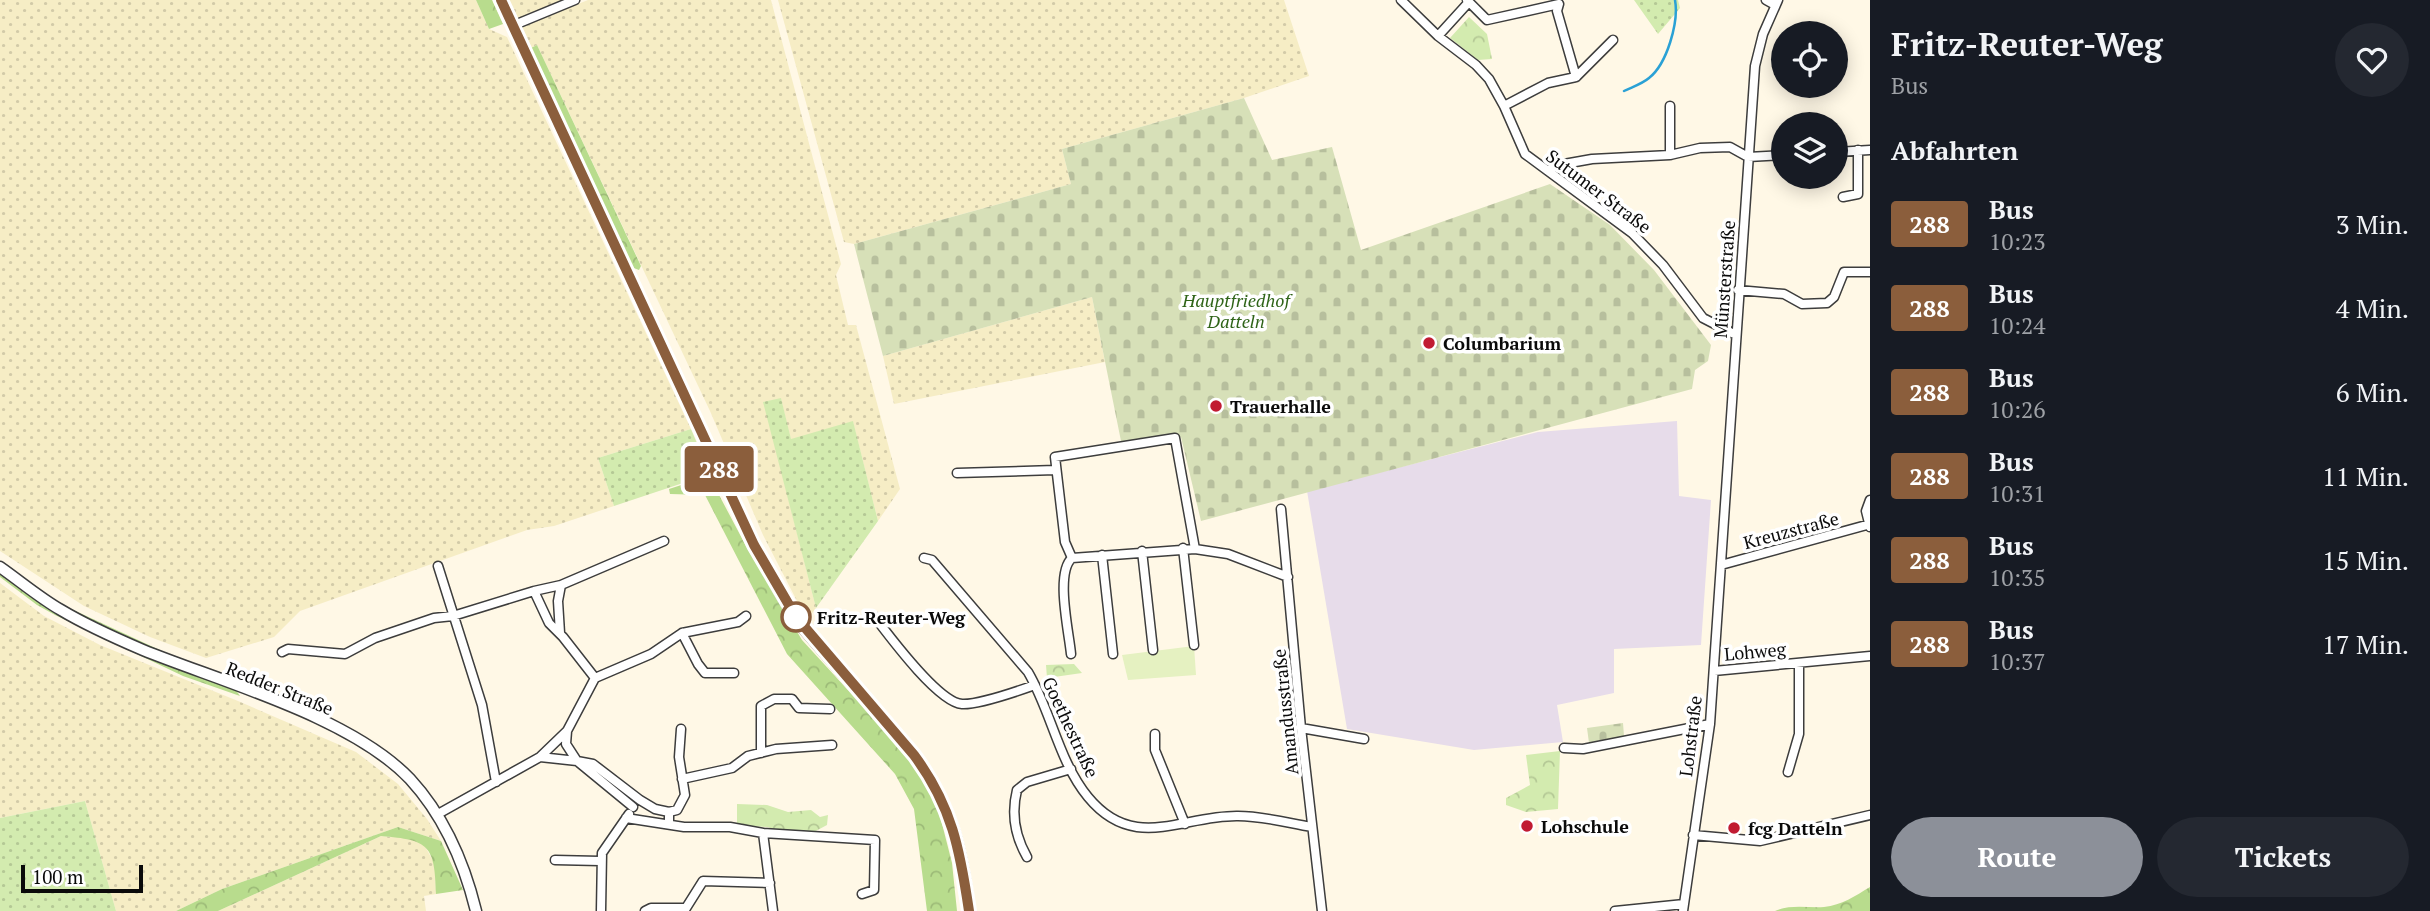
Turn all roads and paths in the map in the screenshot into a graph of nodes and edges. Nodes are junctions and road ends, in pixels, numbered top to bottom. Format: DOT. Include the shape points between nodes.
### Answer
graph roads {
  1 [pos="501,0"];
  2 [pos="575,0"];
  3 [pos="1401,0"];
  4 [pos="1766,0"];
  5 [pos="1467,1"];
  6 [pos="1558,2"];
  7 [pos="1777,3"];
  8 [pos="512,26"];
  9 [pos="1438,36"];
  10 [pos="1613,40"];
  11 [pos="1576,77"];
  12 [pos="1504,106"];
  13 [pos="1670,106"];
  14 [pos="1858,150"];
  15 [pos="1870,150"];
  16 [pos="1848,151"];
  17 [pos="1670,155"];
  18 [pos="1771,156"];
  19 [pos="1748,157"];
  20 [pos="1549,170"];
  21 [pos="1843,197"];
  22 [pos="1870,272"];
  23 [pos="1738,290"];
  24 [pos="1736,335"];
  25 [pos="1055,470"];
  26 [pos="957,473"];
  27 [pos="1870,500"];
  28 [pos="1281,509"];
  29 [pos="1870,525"];
  30 [pos="664,541"];
  31 [pos="1183,548"];
  32 [pos="1195,549"];
  33 [pos="1142,551"];
  34 [pos="1102,555"];
  35 [pos="924,558"];
  36 [pos="1072,558"];
  37 [pos="1721,565"];
  38 [pos="438,566"];
  39 [pos="0,567"];
  40 [pos="1288,577"];
  41 [pos="561,585"];
  42 [pos="534,591"];
  43 [pos="453,616"];
  44 [pos="746,617"];
  45 [pos="874,617"];
  46 [pos="560,633"];
  47 [pos="682,633"];
  48 [pos="1194,645"];
  49 [pos="1153,650"];
  50 [pos="282,652"];
  51 [pos="1071,654"];
  52 [pos="1113,654"];
  53 [pos="1870,656"];
  54 [pos="1799,663"];
  55 [pos="1714,671"];
  56 [pos="734,673"];
  57 [pos="595,678"];
  58 [pos="1035,685"];
  59 [pos="830,709"];
  60 [pos="1710,724"];
  61 [pos="1301,728"];
  62 [pos="681,729"];
  63 [pos="567,731"];
  64 [pos="1155,734"];
  65 [pos="1364,739"];
  66 [pos="832,746"];
  67 [pos="1564,748"];
  68 [pos="761,753"];
  69 [pos="540,757"];
  70 [pos="577,761"];
  71 [pos="1071,769"];
  72 [pos="1788,772"];
  73 [pos="682,779"];
  74 [pos="496,782"];
  75 [pos="640,800"];
  76 [pos="633,807"];
  77 [pos="669,812"];
  78 [pos="438,814"];
  79 [pos="1870,815"];
  80 [pos="626,818"];
  81 [pos="668,824"];
  82 [pos="1185,824"];
  83 [pos="1312,827"];
  84 [pos="763,833"];
  85 [pos="1693,835"];
  86 [pos="1027,857"];
  87 [pos="555,860"];
  88 [pos="600,861"];
  89 [pos="770,883"];
  90 [pos="862,894"];
  91 [pos="1683,907"];
  92 [pos="476,911"];
  93 [pos="601,911"];
  94 [pos="645,911"];
  95 [pos="773,911"];
  96 [pos="969,911"];
  97 [pos="1322,911"];
  98 [pos="1615,911"];
  1 -- 8 [label="main road"];
  2 -- 8 [label="street"];
  3 -- 9 [label="street, Sutumer Straße"];
  4 -- 7 [label="street"];
  5 -- 6 [label="street" via="1487,20"];
  5 -- 9 [label="street"];
  6 -- 11 [label="street"];
  7 -- 19 [label="street, Münsterstraße" via="1755,66"];
  8 -- 96 [label="main road" via="754,545 796,617 914,755 943,800 955,834"];
  9 -- 12 [label="street, Sutumer Straße" via="1476,65"];
  10 -- 11 [label="street"];
  11 -- 12 [label="street" via="1548,83"];
  12 -- 20 [label="street, Sutumer Straße" via="1525,154"];
  13 -- 17 [label="street"];
  14 -- 15 [label="street"];
  14 -- 16 [label="street"];
  14 -- 21 [label="street" via="1858,194"];
  17 -- 19 [label="street" via="1730,147"];
  17 -- 20 [label="street" via="1592,159"];
  18 -- 19 [label="street"];
  19 -- 23 [label="street, Münsterstraße"];
  20 -- 24 [label="street, Sutumer Straße" via="1644,244 1703,318"];
  22 -- 23 [label="street" via="1844,272 1834,298 1827,303 1802,304 1784,293"];
  23 -- 24 [label="street, Münsterstraße"];
  24 -- 37 [label="street, Münsterstraße"];
  25 -- 26 [label="street"];
  25 -- 32 [label="street" via="1055,457 1175,438"];
  25 -- 36 [label="street" via="1065,542"];
  27 -- 29 [label="street" via="1866,511"];
  28 -- 40 [label="street, Amandusstraße"];
  29 -- 37 [label="street, Kreuzstraße"];
  30 -- 41 [label="street"];
  31 -- 32 [label="street"];
  31 -- 33 [label="street"];
  31 -- 48 [label="street"];
  32 -- 40 [label="street" via="1228,554"];
  33 -- 34 [label="street"];
  33 -- 49 [label="street"];
  34 -- 36 [label="street"];
  34 -- 52 [label="street"];
  35 -- 58 [label="street, Goethestraße" via="932,560"];
  36 -- 51 [label="street" via="1063,578"];
  37 -- 55 [label="street, Lohstraße"];
  38 -- 43 [label="street"];
  39 -- 78 [label="street, Redder Straße" via="61,610 140,649 342,730 409,778"];
  40 -- 61 [label="street, Amandusstraße"];
  41 -- 42 [label="street"];
  41 -- 46 [label="street"];
  42 -- 43 [label="street"];
  42 -- 46 [label="street" via="549,624"];
  43 -- 50 [label="street" via="375,638 345,654"];
  43 -- 74 [label="street" via="482,705"];
  44 -- 47 [label="street"];
  45 -- 58 [label="street" via="936,690 952,702 964,704"];
  46 -- 57 [label="street"];
  47 -- 56 [label="street" via="705,673"];
  47 -- 57 [label="street" via="651,654"];
  53 -- 54 [label="street, Lohweg"];
  54 -- 55 [label="street, Lohweg"];
  54 -- 72 [label="street, Lohweg" via="1799,734"];
  55 -- 60 [label="street, Lohstraße"];
  57 -- 63 [label="street"];
  58 -- 71 [label="street, Goethestraße"];
  59 -- 68 [label="street" via="799,708 792,699 774,699 761,706"];
  60 -- 67 [label="street" via="1583,749"];
  60 -- 85 [label="street, Lohstraße"];
  61 -- 65 [label="street"];
  61 -- 83 [label="street, Amandusstraße"];
  62 -- 73 [label="street"];
  63 -- 69 [label="street"];
  63 -- 70 [label="street" via="566,744"];
  64 -- 82 [label="street" via="1155,750"];
  66 -- 68 [label="street"];
  68 -- 73 [label="street" via="733,768"];
  69 -- 70 [label="street"];
  69 -- 74 [label="street"];
  70 -- 75 [label="street" via="593,764"];
  70 -- 76 [label="street"];
  71 -- 82 [label="street, Goethestraße" via="1088,797 1118,822 1163,828"];
  71 -- 86 [label="street" via="1027,782 1017,790 1013,806 1018,841"];
  73 -- 77 [label="street" via="685,795 677,810"];
  74 -- 78 [label="street"];
  75 -- 76 [label="street"];
  75 -- 77 [label="street"];
  76 -- 80 [label="street"];
  77 -- 81 [label="street"];
  78 -- 92 [label="street, Redder Straße" via="461,858"];
  79 -- 85 [label="street" via="1760,841"];
  80 -- 81 [label="street"];
  80 -- 88 [label="street"];
  81 -- 84 [label="street"];
  82 -- 83 [label="street, Goethestraße" via="1238,816"];
  83 -- 97 [label="street, Amandusstraße"];
  84 -- 89 [label="street"];
  84 -- 90 [label="street" via="875,840 874,890"];
  85 -- 91 [label="street, Lohstraße"];
  87 -- 88 [label="street"];
  88 -- 93 [label="street"];
  89 -- 94 [label="street" via="703,881 686,908"];
  89 -- 95 [label="street"];
  91 -- 98 [label="street"];
}
